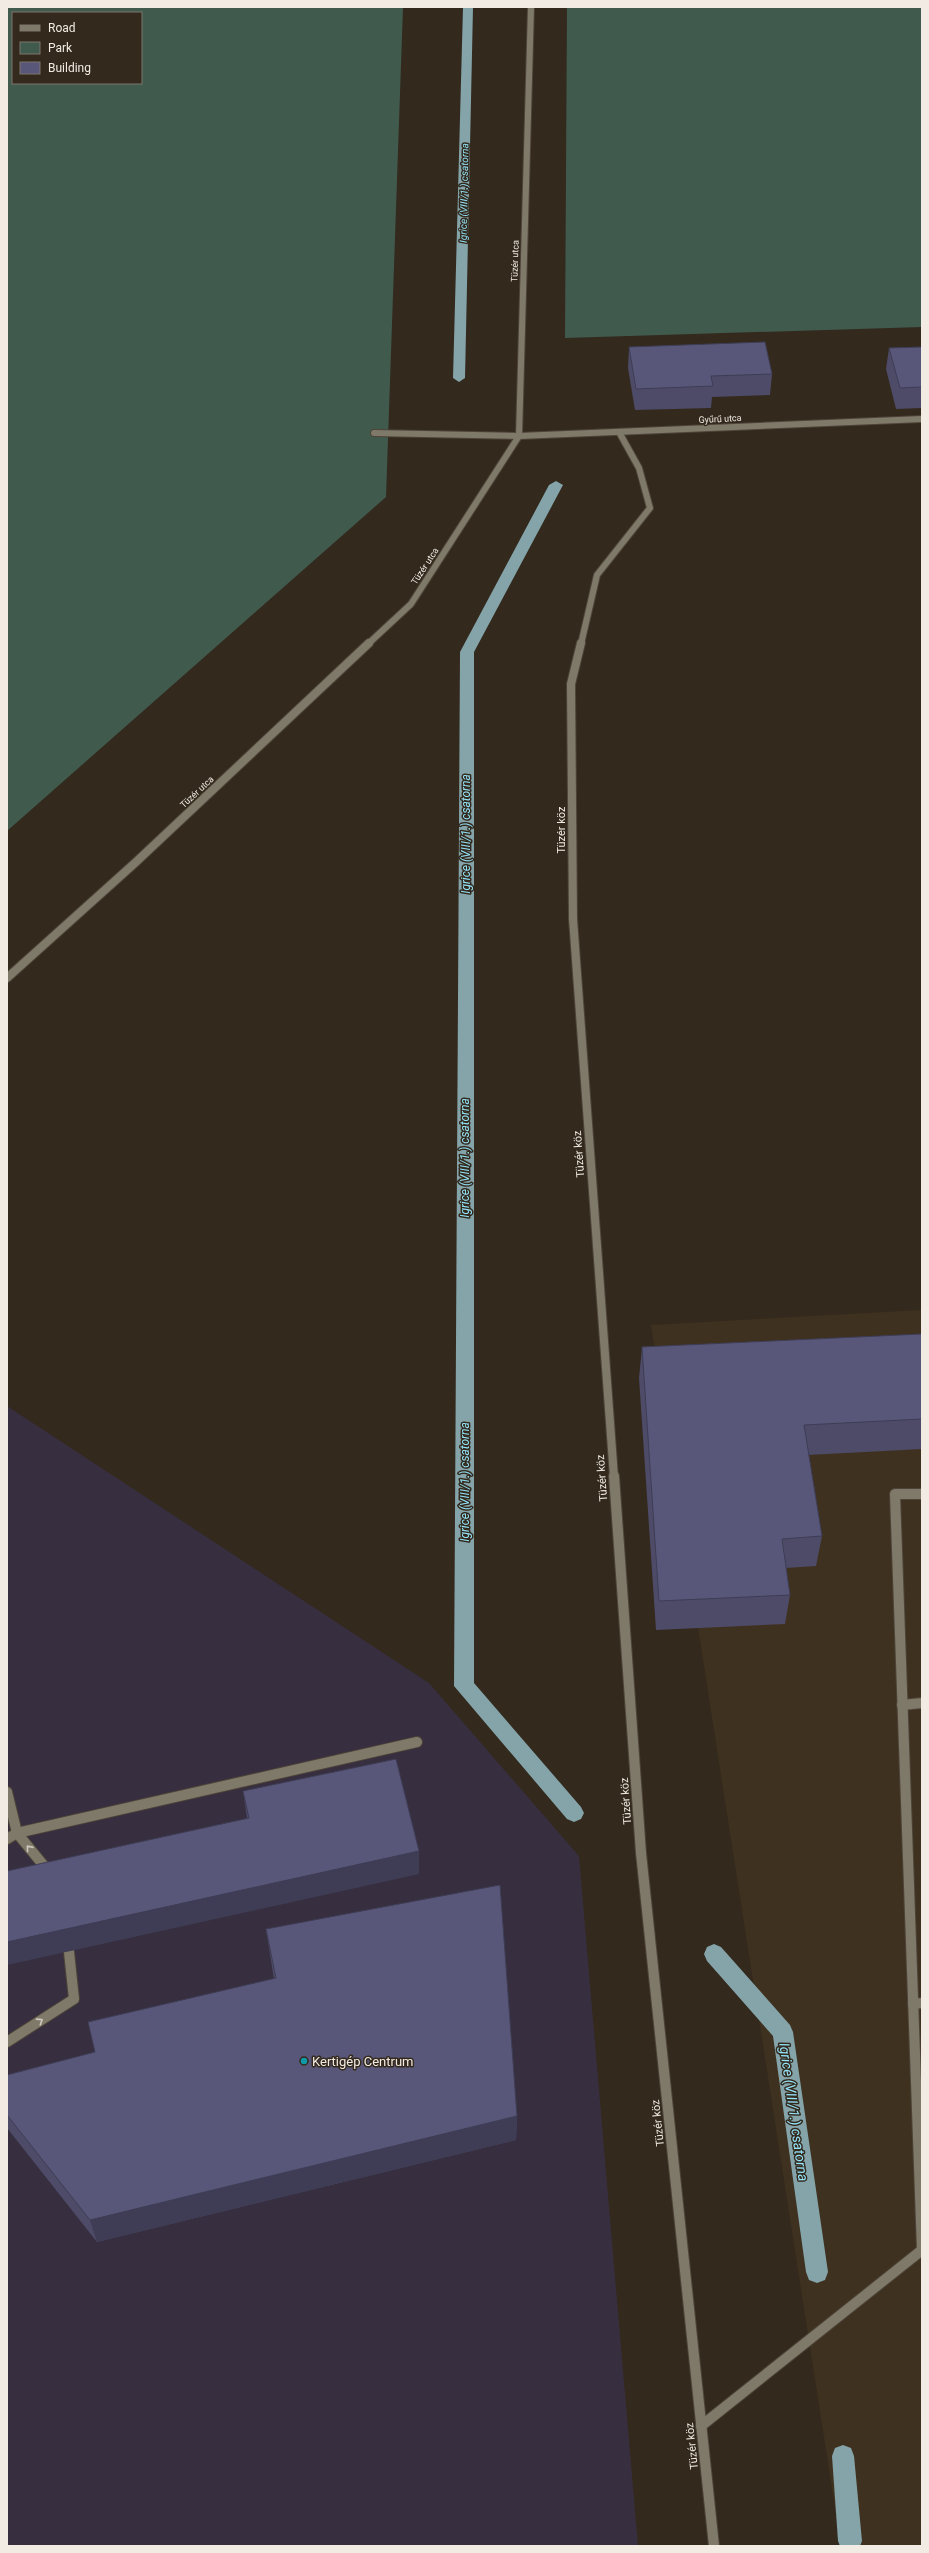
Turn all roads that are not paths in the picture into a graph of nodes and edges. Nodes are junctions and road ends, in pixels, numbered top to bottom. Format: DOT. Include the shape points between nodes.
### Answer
graph roads {
  1 [pos="531,7"];
  2 [pos="922,419"];
  3 [pos="619,432"];
  4 [pos="374,434"];
  5 [pos="519,436"];
  6 [pos="7,978"];
  7 [pos="922,1494"];
  8 [pos="922,1703"];
  9 [pos="902,1705"];
  10 [pos="417,1742"];
  11 [pos="7,1792"];
  12 [pos="17,1833"];
  13 [pos="7,1839"];
  14 [pos="54,1878"];
  15 [pos="69,1952"];
  16 [pos="917,2004"];
  17 [pos="7,2042"];
  18 [pos="701,2426"];
  19 [pos="714,2546"];
  1 -- 5 [label="street, Tüzér utca"];
  2 -- 3 [label="street, Gyűrű utca"];
  3 -- 5 [label="street, Gyűrű utca"];
  3 -- 18 [label="street, Tüzér köz" via="639,468 650,508 597,575 571,684 573,919 641,1853"];
  4 -- 5 [label="street, Gyűrű utca"];
  5 -- 6 [label="street, Tüzér utca" via="411,604 136,862"];
  7 -- 9 [label="street" via="895,1494"];
  8 -- 9 [label="street"];
  9 -- 16 [label="street"];
  10 -- 12 [label="street"];
  11 -- 12 [label="street"];
  12 -- 13 [label="street"];
  14 -- 12 [label="street, one-way"];
  17 -- 15 [label="street, one-way" via="74,1999"];
  16 -- 18 [label="street" via="922,2250"];
  18 -- 19 [label="street, Tüzér köz"];
}
